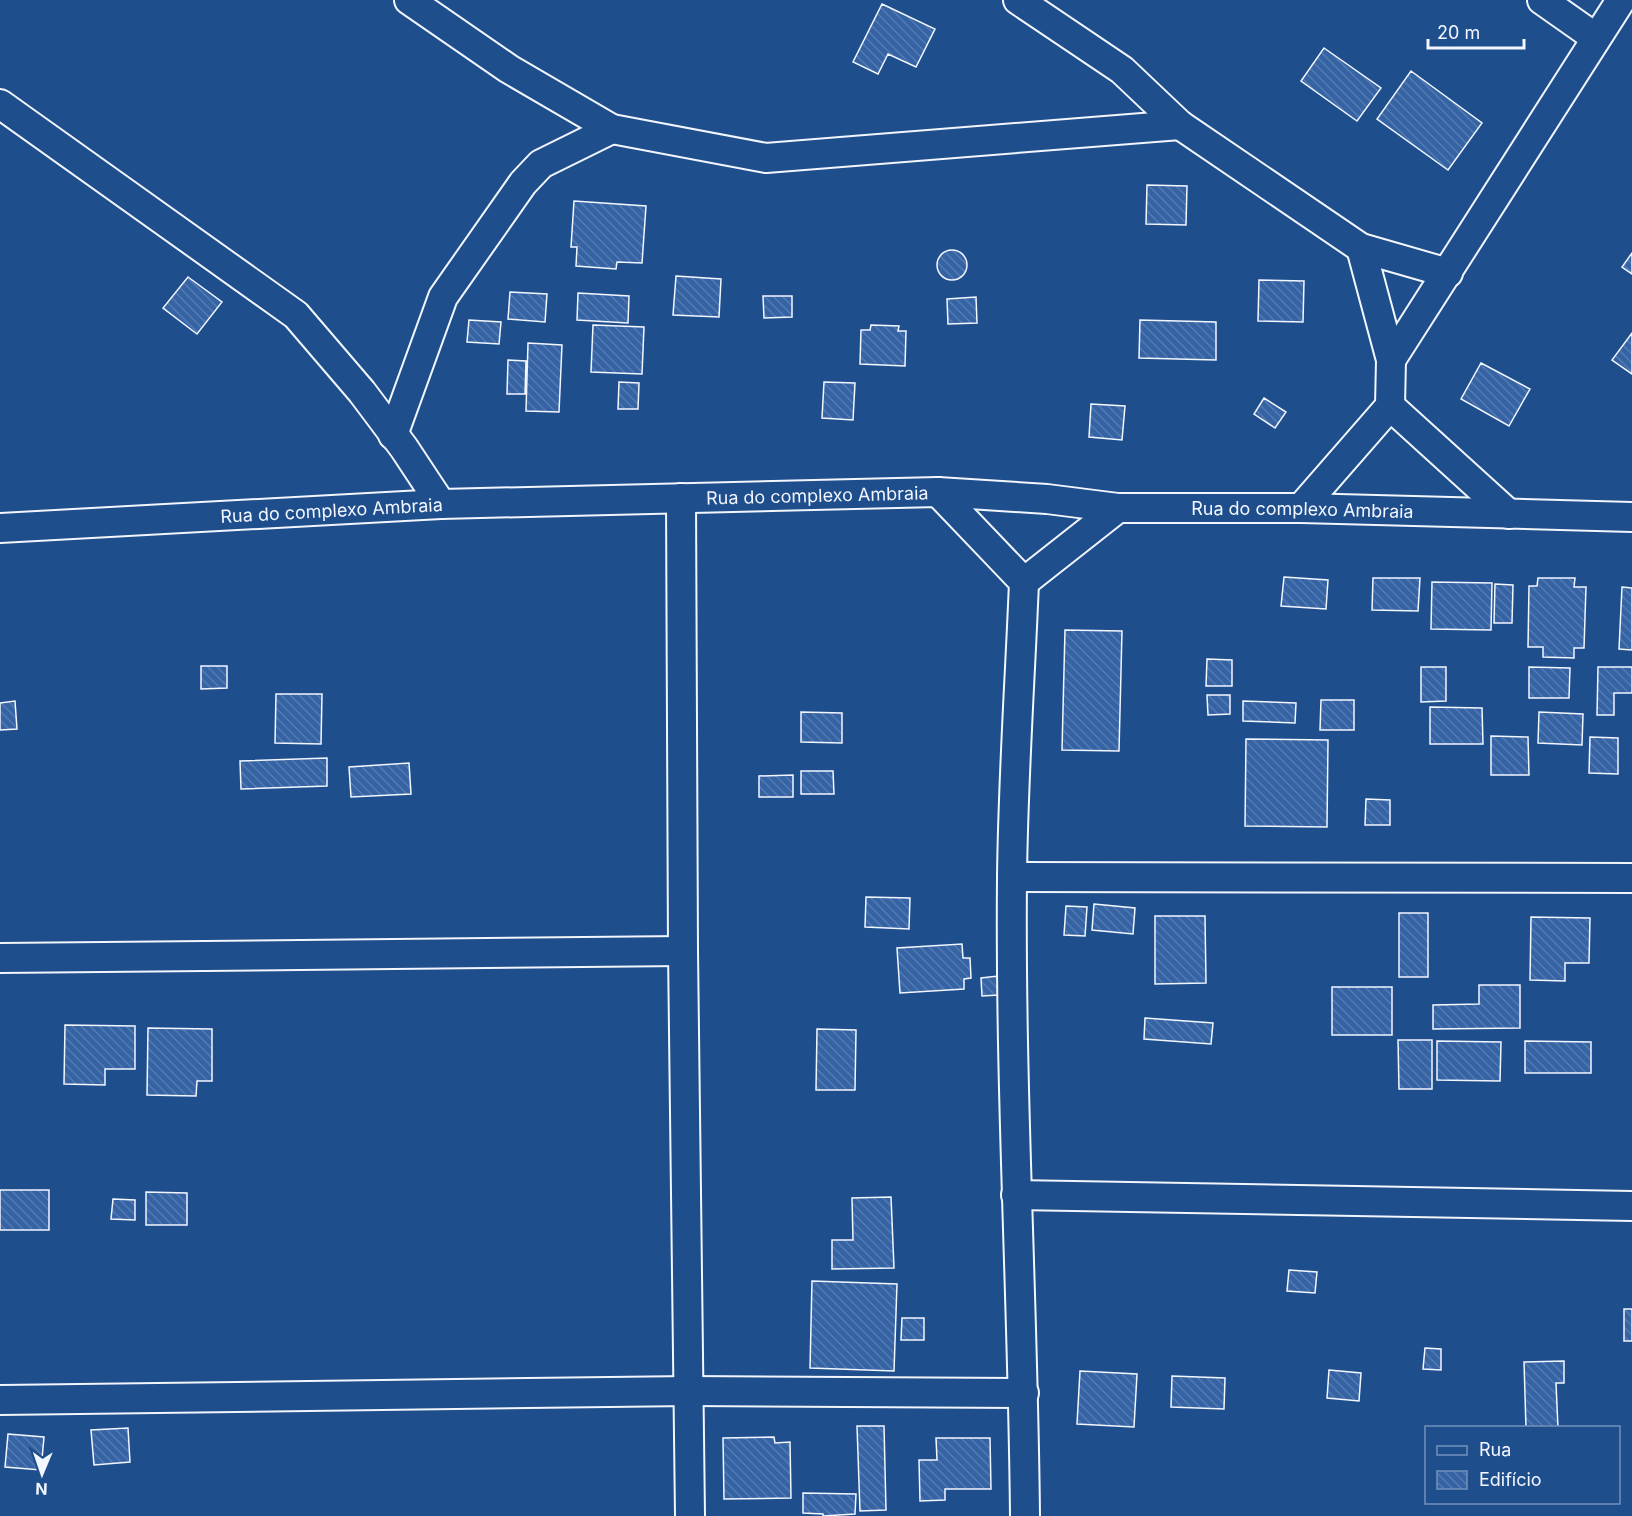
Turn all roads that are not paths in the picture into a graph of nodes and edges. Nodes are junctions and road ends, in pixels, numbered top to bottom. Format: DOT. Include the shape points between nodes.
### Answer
graph roads {
  1 [pos="409,0"];
  2 [pos="1018,0"];
  3 [pos="1542,0"];
  4 [pos="1621,0"];
  5 [pos="1596,38"];
  6 [pos="0,104"];
  7 [pos="1180,125"];
  8 [pos="612,129"];
  9 [pos="1361,248"];
  10 [pos="1448,273"];
  11 [pos="1391,360"];
  12 [pos="1390,406"];
  13 [pos="393,435"];
  14 [pos="938,492"];
  15 [pos="681,498"];
  16 [pos="441,504"];
  17 [pos="1118,508"];
  18 [pos="1301,508"];
  19 [pos="1509,514"];
  20 [pos="1632,517"];
  21 [pos="0,528"];
  22 [pos="1024,582"];
  23 [pos="1012,877"];
  24 [pos="1632,878"];
  25 [pos="683,951"];
  26 [pos="0,958"];
  27 [pos="1016,1195"];
  28 [pos="1632,1206"];
  29 [pos="688,1391"];
  30 [pos="1024,1393"];
  31 [pos="0,1400"];
  32 [pos="690,1516"];
  33 [pos="1025,1516"];
  1 -- 8 [label="street" via="509,69"];
  2 -- 7 [label="street" via="1122,70"];
  3 -- 5 [label="street"];
  4 -- 5 [label="street"];
  5 -- 10 [label="street"];
  6 -- 13 [label="street" via="296,315"];
  7 -- 8 [label="street" via="766,158"];
  7 -- 9 [label="street"];
  8 -- 13 [label="street" via="541,164 523,183 443,297"];
  9 -- 10 [label="street"];
  9 -- 11 [label="street"];
  10 -- 11 [label="street"];
  11 -- 12 [label="street"];
  12 -- 18 [label="street"];
  12 -- 19 [label="street"];
  13 -- 16 [label="street"];
  14 -- 15 [label="street, Rua do complexo Ambraia"];
  14 -- 17 [label="street, Rua do complexo Ambraia"];
  14 -- 22 [label="street"];
  15 -- 16 [label="street, Rua do complexo Ambraia"];
  15 -- 25 [label="street"];
  16 -- 21 [label="street, Rua do complexo Ambraia"];
  17 -- 18 [label="street, Rua do complexo Ambraia"];
  17 -- 22 [label="street"];
  18 -- 19 [label="street, Rua do complexo Ambraia"];
  19 -- 20 [label="street, Rua do complexo Ambraia"];
  22 -- 23 [label="street"];
  23 -- 24 [label="street"];
  23 -- 27 [label="street"];
  25 -- 26 [label="street"];
  25 -- 29 [label="street"];
  27 -- 28 [label="street"];
  27 -- 30 [label="street"];
  29 -- 30 [label="street"];
  29 -- 31 [label="street"];
  29 -- 32 [label="street"];
  30 -- 33 [label="street"];
}
